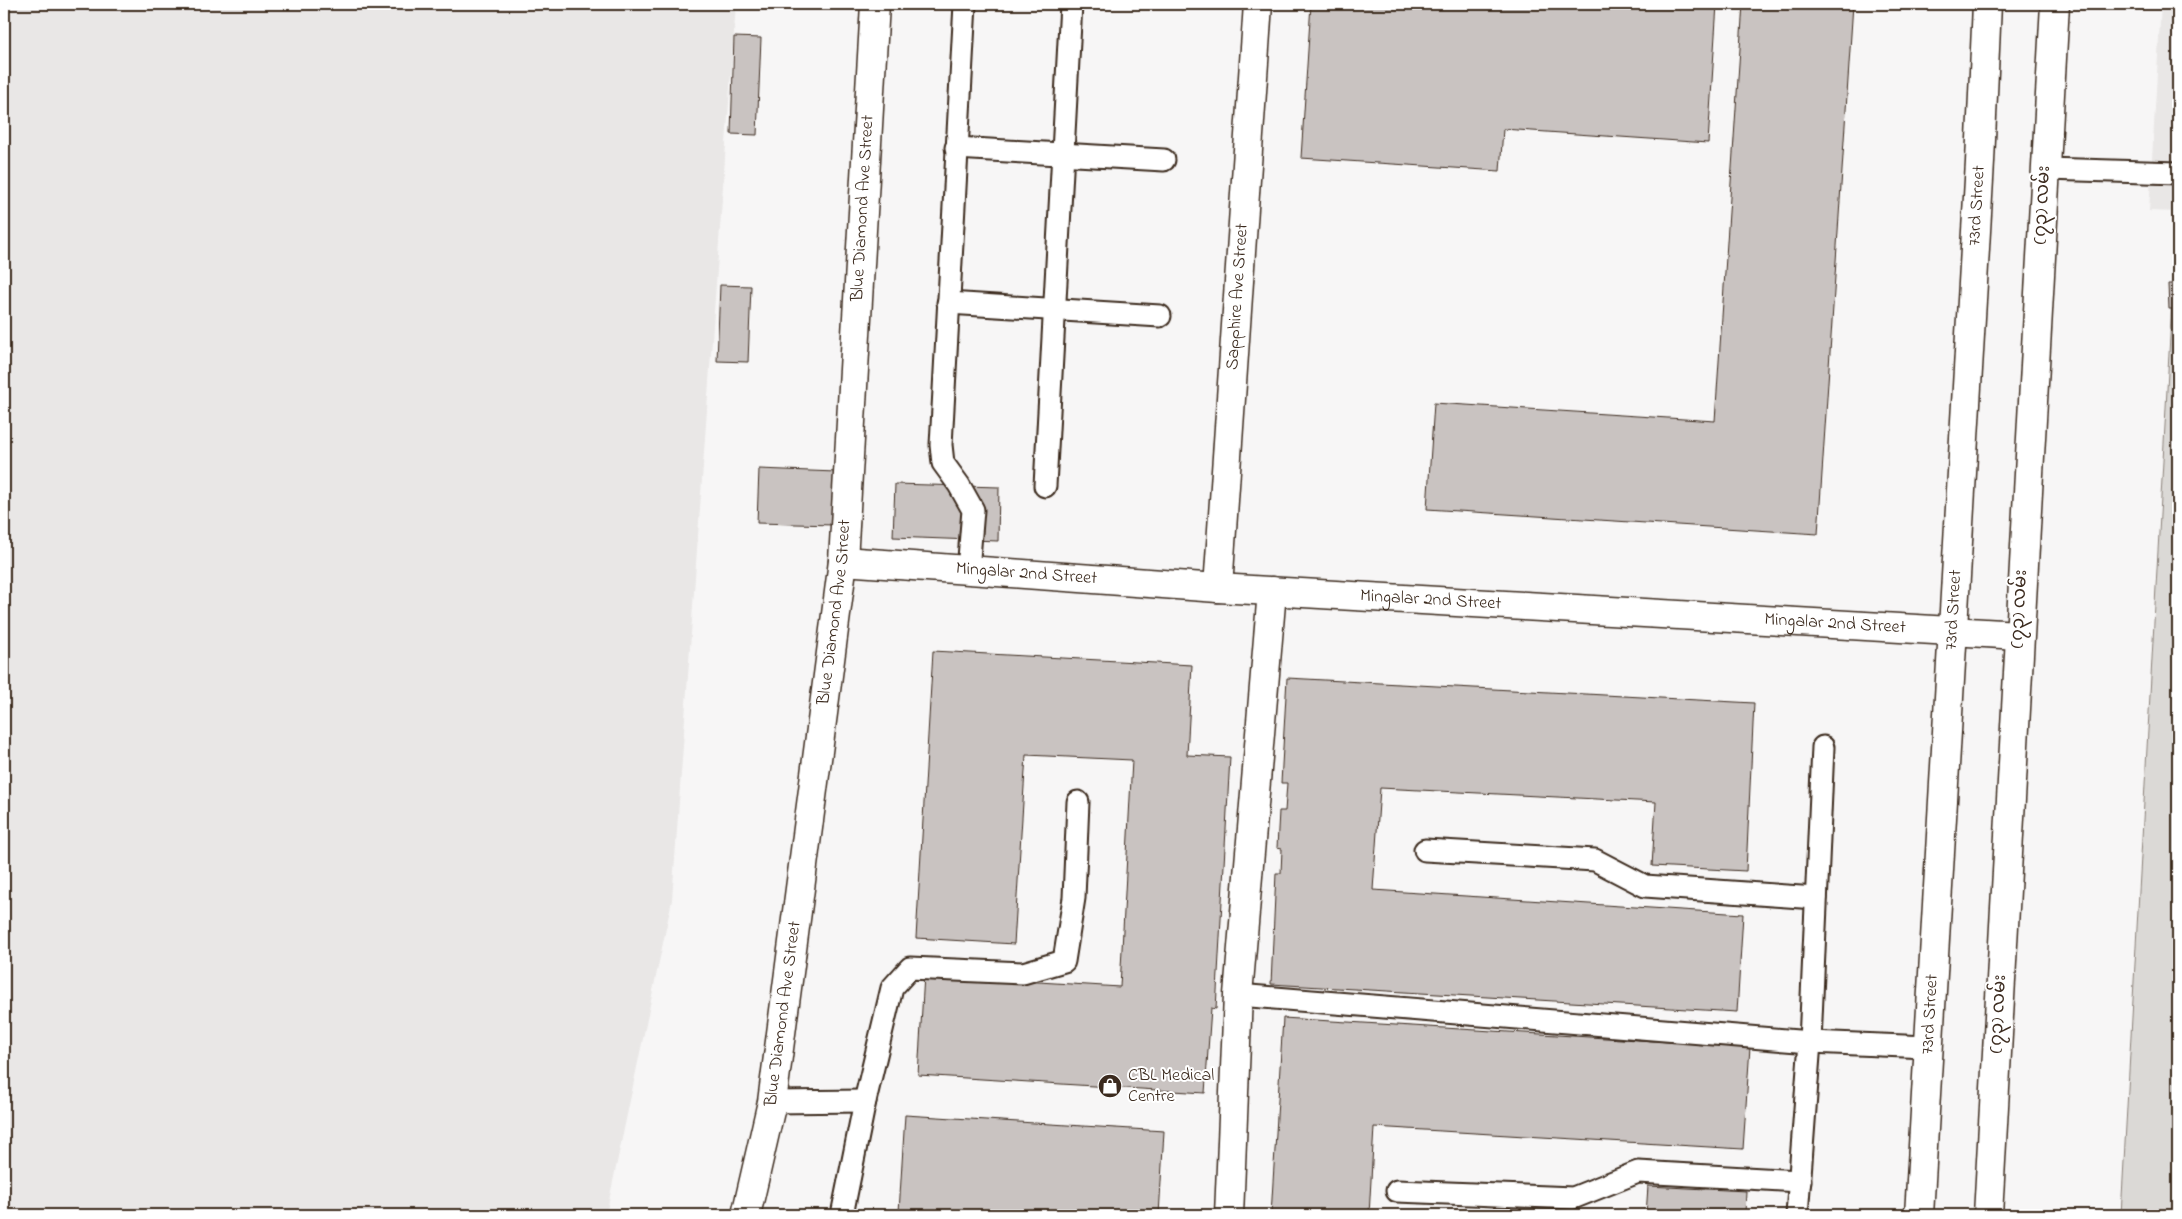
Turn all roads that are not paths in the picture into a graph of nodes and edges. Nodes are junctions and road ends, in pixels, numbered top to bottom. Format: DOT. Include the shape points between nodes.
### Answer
graph roads {
  1 [pos="875,4"];
  2 [pos="965,4"];
  3 [pos="1071,4"];
  4 [pos="1258,4"];
  5 [pos="1987,4"];
  6 [pos="2055,4"];
  7 [pos="956,148"];
  8 [pos="1064,155"];
  9 [pos="1164,160"];
  10 [pos="2046,169"];
  11 [pos="2178,173"];
  12 [pos="948,303"];
  13 [pos="1055,310"];
  14 [pos="1160,316"];
  15 [pos="1045,486"];
  16 [pos="843,562"];
  17 [pos="968,570"];
  18 [pos="1218,588"];
  19 [pos="1272,591"];
  20 [pos="1952,631"];
  21 [pos="2019,635"];
  22 [pos="1823,747"];
  23 [pos="1078,802"];
  24 [pos="1425,850"];
  25 [pos="1816,898"];
  26 [pos="1238,995"];
  27 [pos="1810,1042"];
  28 [pos="1928,1046"];
  29 [pos="866,1100"];
  30 [pos="772,1102"];
  31 [pos="1800,1181"];
  32 [pos="1397,1192"];
  33 [pos="746,1215"];
  34 [pos="842,1215"];
  35 [pos="1228,1215"];
  36 [pos="1797,1215"];
  37 [pos="1919,1215"];
  38 [pos="1988,1215"];
  1 -- 16 [label="street, Blue Diamond Ave Street"];
  2 -- 7 [label="lane"];
  3 -- 8 [label="lane"];
  4 -- 18 [label="street, Sapphire Ave Street"];
  5 -- 20 [label="street, 73rd Street"];
  6 -- 10 [label="street, (၇၃) လမ်း"];
  7 -- 8 [label="lane"];
  7 -- 12 [label="lane"];
  8 -- 9 [label="lane"];
  8 -- 13 [label="lane"];
  10 -- 11 [label="lane"];
  10 -- 21 [label="street, (၇၃) လမ်း"];
  12 -- 13 [label="lane"];
  12 -- 17 [label="lane" via="941,445 943,463 973,510"];
  13 -- 14 [label="lane"];
  13 -- 15 [label="lane"];
  16 -- 17 [label="street, Mingalar 2nd Street"];
  16 -- 30 [label="street, Blue Diamond Ave Street"];
  17 -- 18 [label="street, Mingalar 2nd Street"];
  18 -- 19 [label="street, Mingalar 2nd Street"];
  19 -- 20 [label="street, Mingalar 2nd Street"];
  19 -- 26 [label="street"];
  20 -- 21 [label="street, Mingalar 2nd Street"];
  20 -- 28 [label="street, 73rd Street"];
  21 -- 38 [label="street, (၇၃) လမ်း"];
  22 -- 25 [label="lane"];
  23 -- 29 [label="lane" via="1074,898 1064,961 1023,973 910,968 892,988"];
  24 -- 25 [label="lane" via="1595,860 1645,886"];
  25 -- 27 [label="lane"];
  26 -- 27 [label="lane"];
  26 -- 35 [label="street"];
  27 -- 28 [label="lane"];
  27 -- 31 [label="lane"];
  28 -- 37 [label="street, 73rd Street"];
  29 -- 30 [label="lane"];
  29 -- 34 [label="lane"];
  30 -- 33 [label="street, Blue Diamond Ave Street"];
  31 -- 32 [label="lane" via="1638,1172 1573,1198"];
  31 -- 36 [label="lane"];
}
